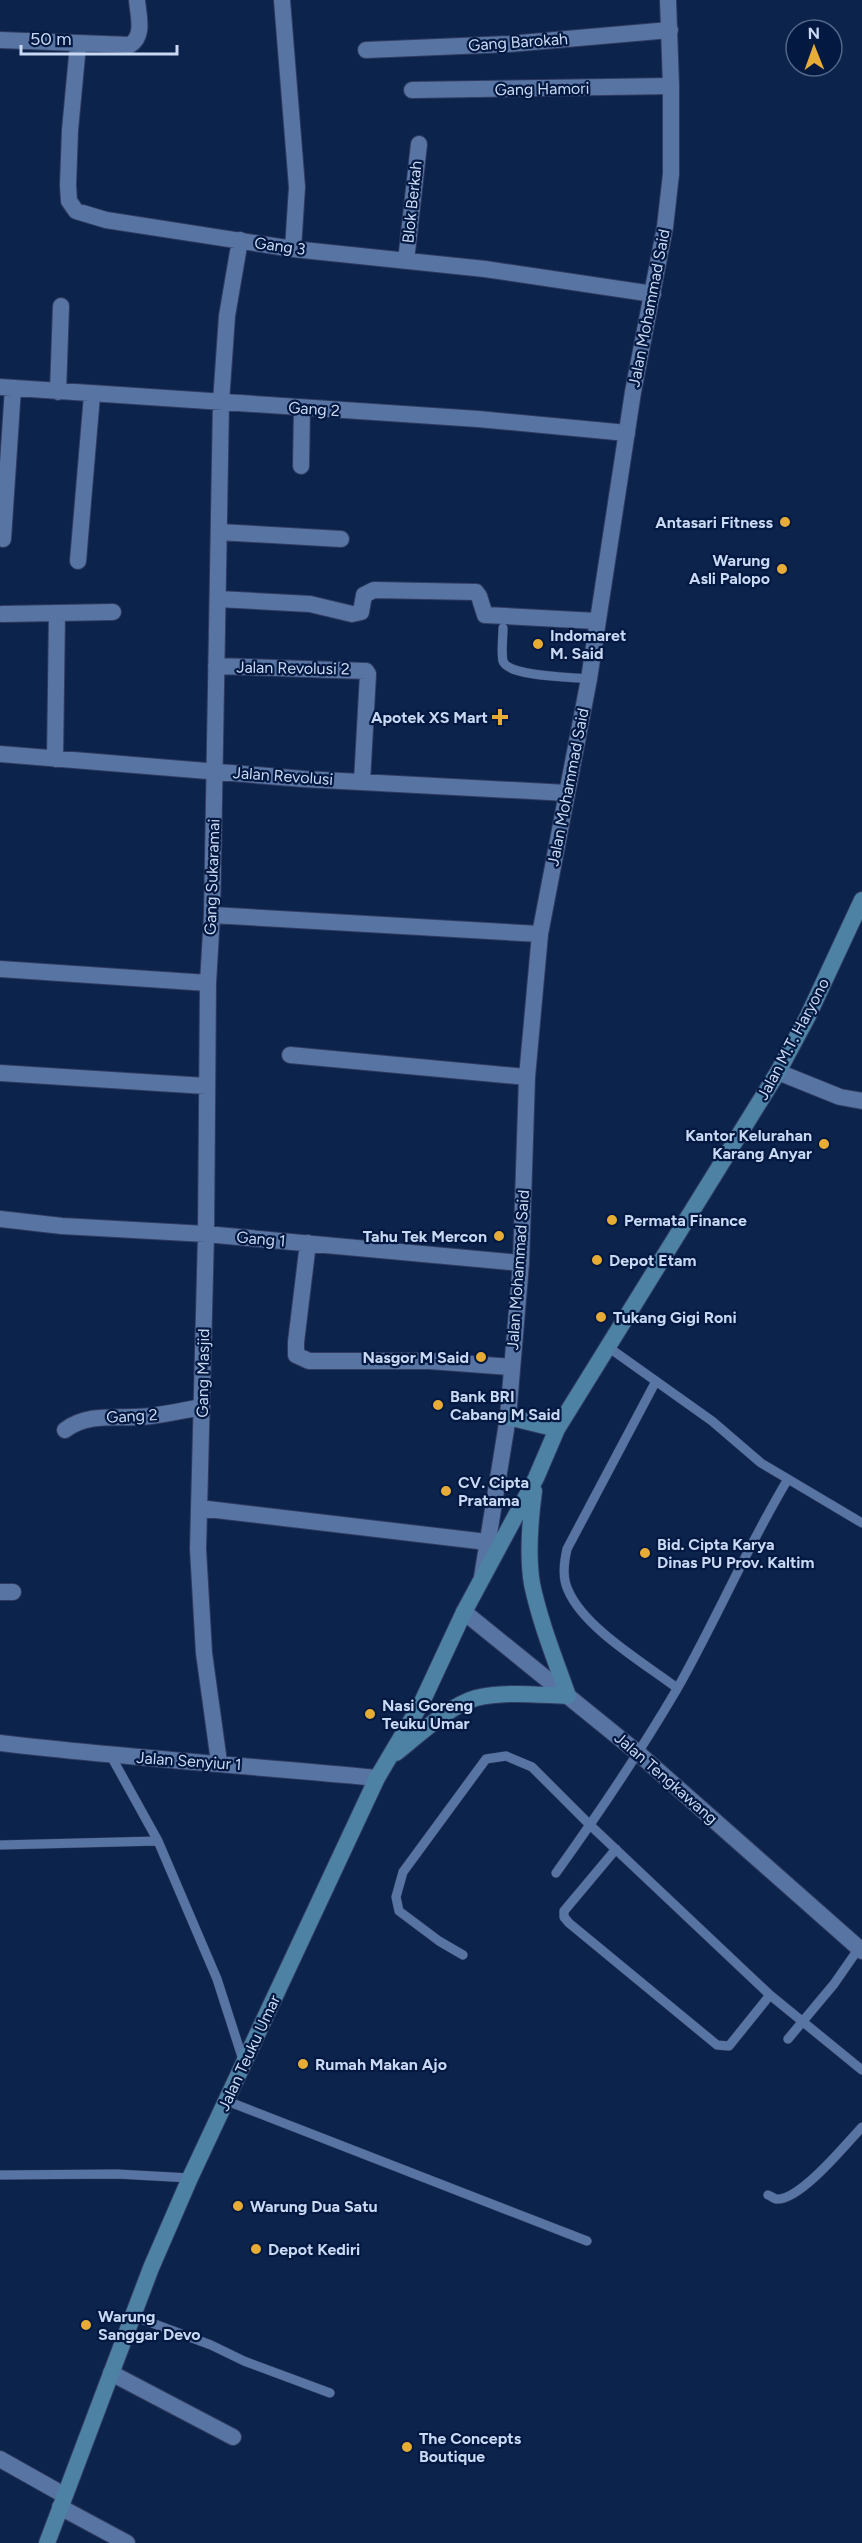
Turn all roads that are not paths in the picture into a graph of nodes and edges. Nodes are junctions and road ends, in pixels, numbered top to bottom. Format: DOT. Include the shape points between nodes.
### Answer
graph roads {
  1 [pos="137,0"];
  2 [pos="282,0"];
  3 [pos="668,0"];
  4 [pos="670,30"];
  5 [pos="0,40"];
  6 [pos="78,45"];
  7 [pos="366,50"];
  8 [pos="671,86"];
  9 [pos="412,90"];
  10 [pos="419,144"];
  11 [pos="240,240"];
  12 [pos="293,249"];
  13 [pos="406,261"];
  14 [pos="653,294"];
  15 [pos="61,306"];
  16 [pos="6,388"];
  17 [pos="58,392"];
  18 [pos="92,395"];
  19 [pos="221,402"];
  20 [pos="302,408"];
  21 [pos="627,433"];
  22 [pos="301,466"];
  23 [pos="219,532"];
  24 [pos="3,539"];
  25 [pos="341,539"];
  26 [pos="78,561"];
  27 [pos="218,599"];
  28 [pos="113,612"];
  29 [pos="57,613"];
  30 [pos="2,614"];
  31 [pos="596,621"];
  32 [pos="503,628"];
  33 [pos="216,666"];
  34 [pos="589,679"];
  35 [pos="0,754"];
  36 [pos="55,759"];
  37 [pos="214,771"];
  38 [pos="362,782"];
  39 [pos="567,793"];
  40 [pos="862,900"];
  41 [pos="212,915"];
  42 [pos="540,934"];
  43 [pos="0,969"];
  44 [pos="208,983"];
  45 [pos="290,1055"];
  46 [pos="778,1072"];
  47 [pos="0,1073"];
  48 [pos="527,1077"];
  49 [pos="207,1086"];
  50 [pos="862,1101"];
  51 [pos="0,1219"];
  52 [pos="206,1234"];
  53 [pos="308,1243"];
  54 [pos="521,1263"];
  55 [pos="608,1347"];
  56 [pos="512,1367"];
  57 [pos="656,1381"];
  58 [pos="202,1407"];
  59 [pos="508,1417"];
  60 [pos="557,1429"];
  61 [pos="65,1430"];
  62 [pos="536,1478"];
  63 [pos="788,1479"];
  64 [pos="198,1508"];
  65 [pos="862,1522"];
  66 [pos="487,1542"];
  67 [pos="482,1578"];
  68 [pos="464,1612"];
  69 [pos="677,1688"];
  70 [pos="568,1696"];
  71 [pos="0,1743"];
  72 [pos="638,1753"];
  73 [pos="111,1756"];
  74 [pos="387,1761"];
  75 [pos="219,1762"];
  76 [pos="377,1778"];
  77 [pos="590,1825"];
  78 [pos="158,1841"];
  79 [pos="0,1845"];
  80 [pos="616,1849"];
  81 [pos="556,1873"];
  82 [pos="861,1950"];
  83 [pos="463,1955"];
  84 [pos="770,1995"];
  85 [pos="803,2020"];
  86 [pos="788,2039"];
  87 [pos="244,2065"];
  88 [pos="862,2070"];
  89 [pos="227,2101"];
  90 [pos="862,2127"];
  91 [pos="0,2175"];
  92 [pos="190,2178"];
  93 [pos="768,2195"];
  94 [pos="587,2241"];
  95 [pos="133,2316"];
  96 [pos="111,2373"];
  97 [pos="330,2393"];
  98 [pos="233,2438"];
  99 [pos="0,2459"];
  100 [pos="62,2501"];
  101 [pos="47,2543"];
  102 [pos="127,2543"];
  1 -- 6 [label="street" via="137,41 130,45"];
  2 -- 12 [label="street" via="297,187"];
  3 -- 4 [label="street, Jalan Mohammad Said"];
  4 -- 7 [label="street, Gang Barokah" via="509,44"];
  4 -- 8 [label="street, Jalan Mohammad Said"];
  5 -- 6 [label="street"];
  6 -- 11 [label="street, Gang 3" via="68,185 69,201 76,211 106,220"];
  8 -- 9 [label="street, Gang Hamori"];
  8 -- 14 [label="street, Jalan Mohammad Said" via="670,174"];
  10 -- 13 [label="street, Blok Berkah"];
  11 -- 12 [label="street, Gang 3"];
  11 -- 19 [label="street, Gang Sukaramai" via="227,316"];
  12 -- 13 [label="street, Gang 3"];
  13 -- 14 [label="street, Gang 3"];
  14 -- 21 [label="street, Jalan Mohammad Said"];
  15 -- 17 [label="street"];
  16 -- 17 [label="street, Gang 2"];
  16 -- 24 [label="street"];
  17 -- 18 [label="street, Gang 2"];
  18 -- 19 [label="street, Gang 2"];
  18 -- 26 [label="street"];
  19 -- 20 [label="street, Gang 2"];
  19 -- 23 [label="street, Gang Sukaramai"];
  20 -- 21 [label="street, Gang 2"];
  20 -- 22 [label="street"];
  21 -- 31 [label="street, Jalan Mohammad Said"];
  23 -- 25 [label="street"];
  23 -- 27 [label="street, Gang Sukaramai"];
  27 -- 31 [label="street" via="310,604 352,614 361,612 364,595 374,590 476,592 485,615"];
  27 -- 33 [label="street, Gang Sukaramai"];
  28 -- 29 [label="street"];
  29 -- 30 [label="street"];
  29 -- 36 [label="street"];
  31 -- 34 [label="street, Jalan Mohammad Said"];
  32 -- 34 [label="lane" via="503,661 508,669"];
  33 -- 37 [label="street, Gang Sukaramai"];
  33 -- 38 [label="street, Jalan Revolusi 2" via="366,671"];
  34 -- 39 [label="street, Jalan Mohammad Said"];
  35 -- 36 [label="street, Jalan Revolusi"];
  36 -- 37 [label="street, Jalan Revolusi"];
  37 -- 38 [label="street, Jalan Revolusi"];
  37 -- 41 [label="street, Gang Sukaramai"];
  38 -- 39 [label="street, Jalan Revolusi"];
  39 -- 42 [label="street, Jalan Mohammad Said"];
  40 -- 46 [label="main road, Jalan M.T. Haryono"];
  41 -- 42 [label="street"];
  41 -- 44 [label="street, Gang Sukaramai"];
  42 -- 48 [label="street, Jalan Mohammad Said"];
  43 -- 44 [label="street"];
  44 -- 49 [label="street, Gang Masjid"];
  45 -- 48 [label="street"];
  46 -- 50 [label="street" via="840,1097"];
  46 -- 55 [label="main road, Jalan M.T. Haryono"];
  47 -- 49 [label="street"];
  48 -- 54 [label="street, Jalan Mohammad Said"];
  49 -- 52 [label="street, Gang Masjid"];
  51 -- 52 [label="street, Gang 1"];
  52 -- 53 [label="street, Gang 1"];
  52 -- 58 [label="street, Gang Masjid"];
  53 -- 54 [label="street, Gang 1"];
  53 -- 56 [label="street" via="296,1342 300,1359"];
  54 -- 56 [label="street, Jalan Mohammad Said"];
  55 -- 57 [label="lane"];
  55 -- 60 [label="main road, Jalan M.T. Haryono"];
  56 -- 59 [label="street, Jalan Mohammad Said"];
  57 -- 63 [label="lane" via="761,1463"];
  57 -- 69 [label="lane" via="567,1550 564,1565 567,1589 577,1607 596,1627"];
  58 -- 61 [label="street, Gang 2" via="149,1416 100,1417 76,1422"];
  58 -- 64 [label="street, Gang Masjid"];
  59 -- 60 [label="main road"];
  59 -- 66 [label="street, Jalan Mohammad Said"];
  60 -- 62 [label="main road, Jalan M.T. Haryono"];
  62 -- 67 [label="main road, Jalan M.T. Haryono"];
  62 -- 70 [label="main road" via="530,1544 532,1582"];
  63 -- 65 [label="lane"];
  63 -- 69 [label="lane"];
  64 -- 66 [label="street"];
  64 -- 75 [label="street, Gang Masjid" via="204,1653"];
  66 -- 67 [label="street, Jalan Mohammad Said"];
  67 -- 68 [label="main road, Jalan Teuku Umar"];
  68 -- 70 [label="street, Jalan Tengkawang"];
  68 -- 74 [label="main road, Jalan Teuku Umar" via="422,1702"];
  69 -- 72 [label="lane"];
  70 -- 72 [label="street, Jalan Tengkawang"];
  70 -- 74 [label="main road" via="505,1695 474,1699 440,1718"];
  71 -- 73 [label="street, Jalan Senyiur 1"];
  72 -- 77 [label="lane"];
  72 -- 82 [label="street, Jalan Tengkawang"];
  73 -- 75 [label="street, Jalan Senyiur 1"];
  73 -- 78 [label="lane"];
  74 -- 76 [label="main road, Jalan Teuku Umar"];
  75 -- 76 [label="street, Jalan Senyiur 1"];
  76 -- 87 [label="main road, Jalan Teuku Umar"];
  77 -- 80 [label="lane"];
  77 -- 81 [label="lane"];
  77 -- 83 [label="lane" via="532,1767 506,1756 486,1759 403,1872 396,1897 399,1911"];
  78 -- 79 [label="lane"];
  78 -- 87 [label="lane" via="216,1979"];
  80 -- 84 [label="lane"];
  80 -- 84 [label="lane" via="564,1911 569,1923 717,2045 729,2046"];
  82 -- 85 [label="lane"];
  84 -- 85 [label="lane"];
  85 -- 86 [label="lane"];
  85 -- 88 [label="lane"];
  87 -- 89 [label="main road, Jalan Teuku Umar"];
  89 -- 92 [label="main road, Jalan Teuku Umar"];
  89 -- 94 [label="lane"];
  90 -- 93 [label="lane" via="800,2190 783,2198"];
  91 -- 92 [label="lane"];
  92 -- 95 [label="main road, Jalan Teuku Umar"];
  95 -- 96 [label="main road, Jalan Teuku Umar"];
  95 -- 97 [label="lane"];
  96 -- 98 [label="street"];
  96 -- 100 [label="main road, Jalan Teuku Umar"];
  99 -- 100 [label="street"];
  100 -- 101 [label="main road, Jalan Teuku Umar"];
  100 -- 102 [label="street"];
}
